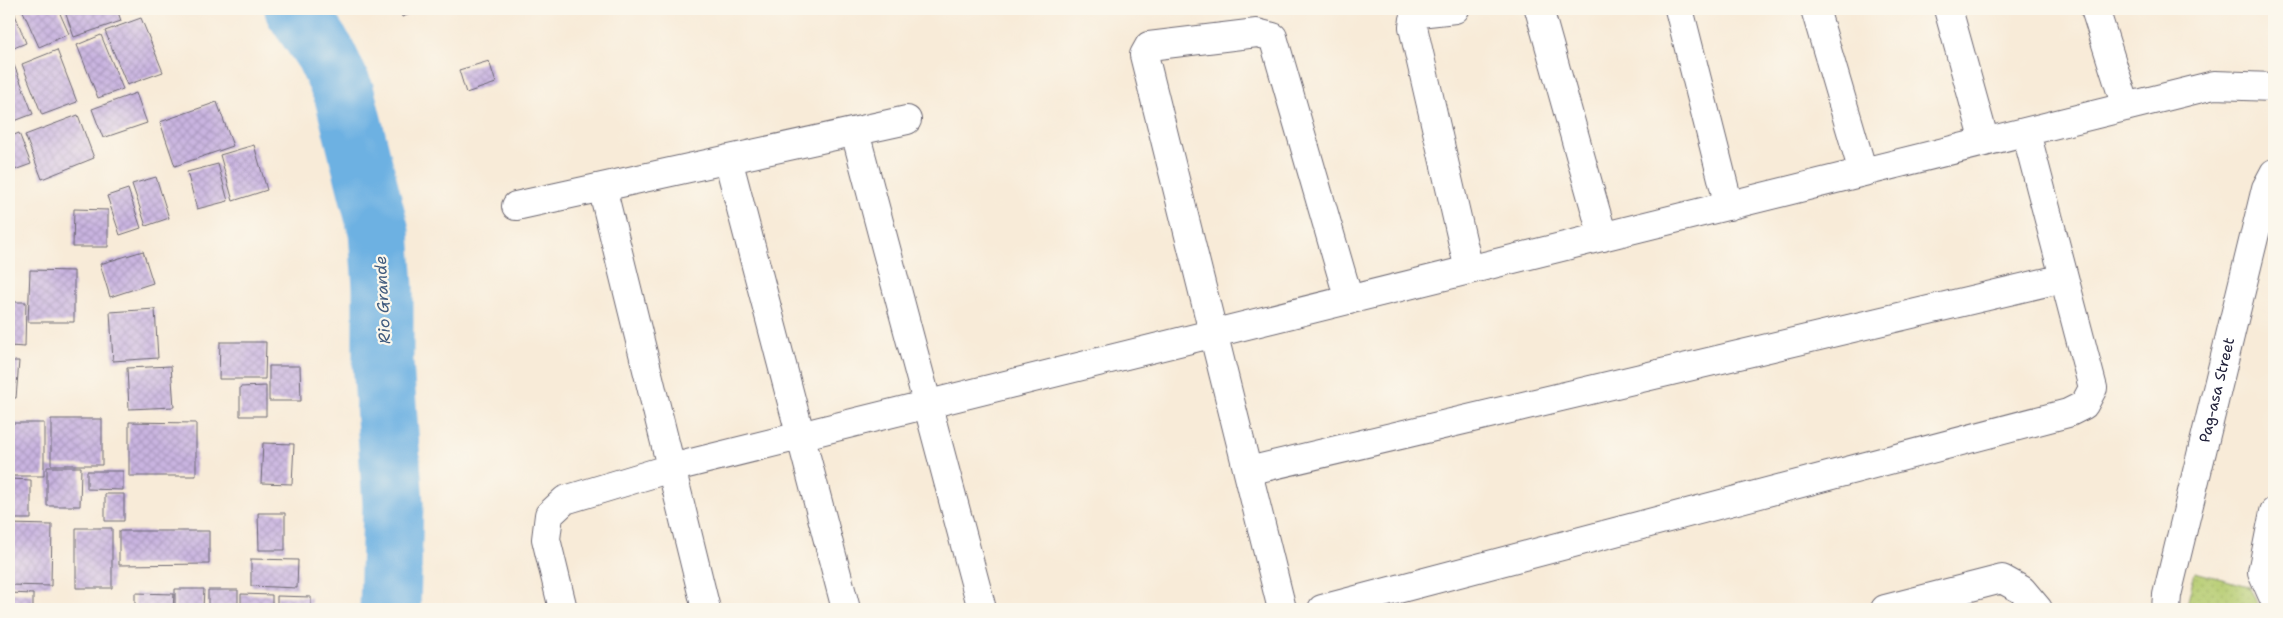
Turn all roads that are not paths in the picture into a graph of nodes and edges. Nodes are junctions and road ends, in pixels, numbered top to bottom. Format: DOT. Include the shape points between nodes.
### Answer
graph roads {
  1 [pos="1455,9"];
  2 [pos="1539,9"];
  3 [pos="1679,9"];
  4 [pos="1815,9"];
  5 [pos="1948,9"];
  6 [pos="2095,9"];
  7 [pos="2274,88"];
  8 [pos="2126,107"];
  9 [pos="907,120"];
  10 [pos="854,132"];
  11 [pos="2026,132"];
  12 [pos="1985,142"];
  13 [pos="728,159"];
  14 [pos="1863,172"];
  15 [pos="2274,173"];
  16 [pos="602,187"];
  17 [pos="516,206"];
  18 [pos="1729,206"];
  19 [pos="1602,237"];
  20 [pos="1469,270"];
  21 [pos="2064,278"];
  22 [pos="1349,300"];
  23 [pos="1214,334"];
  24 [pos="928,405"];
  25 [pos="801,436"];
  26 [pos="671,468"];
  27 [pos="1248,471"];
  28 [pos="2274,512"];
  29 [pos="2274,599"];
  30 [pos="1893,608"];
  31 [pos="563,609"];
  32 [pos="706,609"];
  33 [pos="846,609"];
  34 [pos="982,609"];
  35 [pos="1282,609"];
  36 [pos="1322,609"];
  37 [pos="2038,609"];
  38 [pos="2166,609"];
  1 -- 20 [label="street" via="1419,13 1413,27"];
  2 -- 19 [label="street"];
  3 -- 18 [label="street"];
  4 -- 14 [label="street"];
  5 -- 12 [label="street"];
  6 -- 8 [label="street"];
  7 -- 8 [label="street" via="2214,85"];
  8 -- 11 [label="street"];
  9 -- 10 [label="street"];
  10 -- 13 [label="street"];
  10 -- 24 [label="street"];
  11 -- 12 [label="street"];
  11 -- 21 [label="street"];
  12 -- 14 [label="street"];
  13 -- 16 [label="street"];
  13 -- 25 [label="street"];
  14 -- 18 [label="street"];
  15 -- 38 [label="street, Pag-asa Street" via="2266,188"];
  16 -- 17 [label="street"];
  16 -- 26 [label="street"];
  18 -- 19 [label="street"];
  19 -- 20 [label="street"];
  20 -- 22 [label="street"];
  21 -- 27 [label="street"];
  21 -- 36 [label="street" via="2093,388 2084,405 2049,418"];
  22 -- 23 [label="street"];
  22 -- 23 [label="street" via="1272,38 1257,33 1149,46 1144,55"];
  23 -- 24 [label="street"];
  23 -- 27 [label="street"];
  24 -- 25 [label="street"];
  24 -- 34 [label="street"];
  25 -- 26 [label="street"];
  25 -- 33 [label="street"];
  26 -- 31 [label="street" via="565,500 549,515 546,539"];
  26 -- 32 [label="street"];
  27 -- 35 [label="street"];
  28 -- 29 [label="street" via="2262,572"];
  30 -- 37 [label="street" via="2002,579 2022,590"];
}
